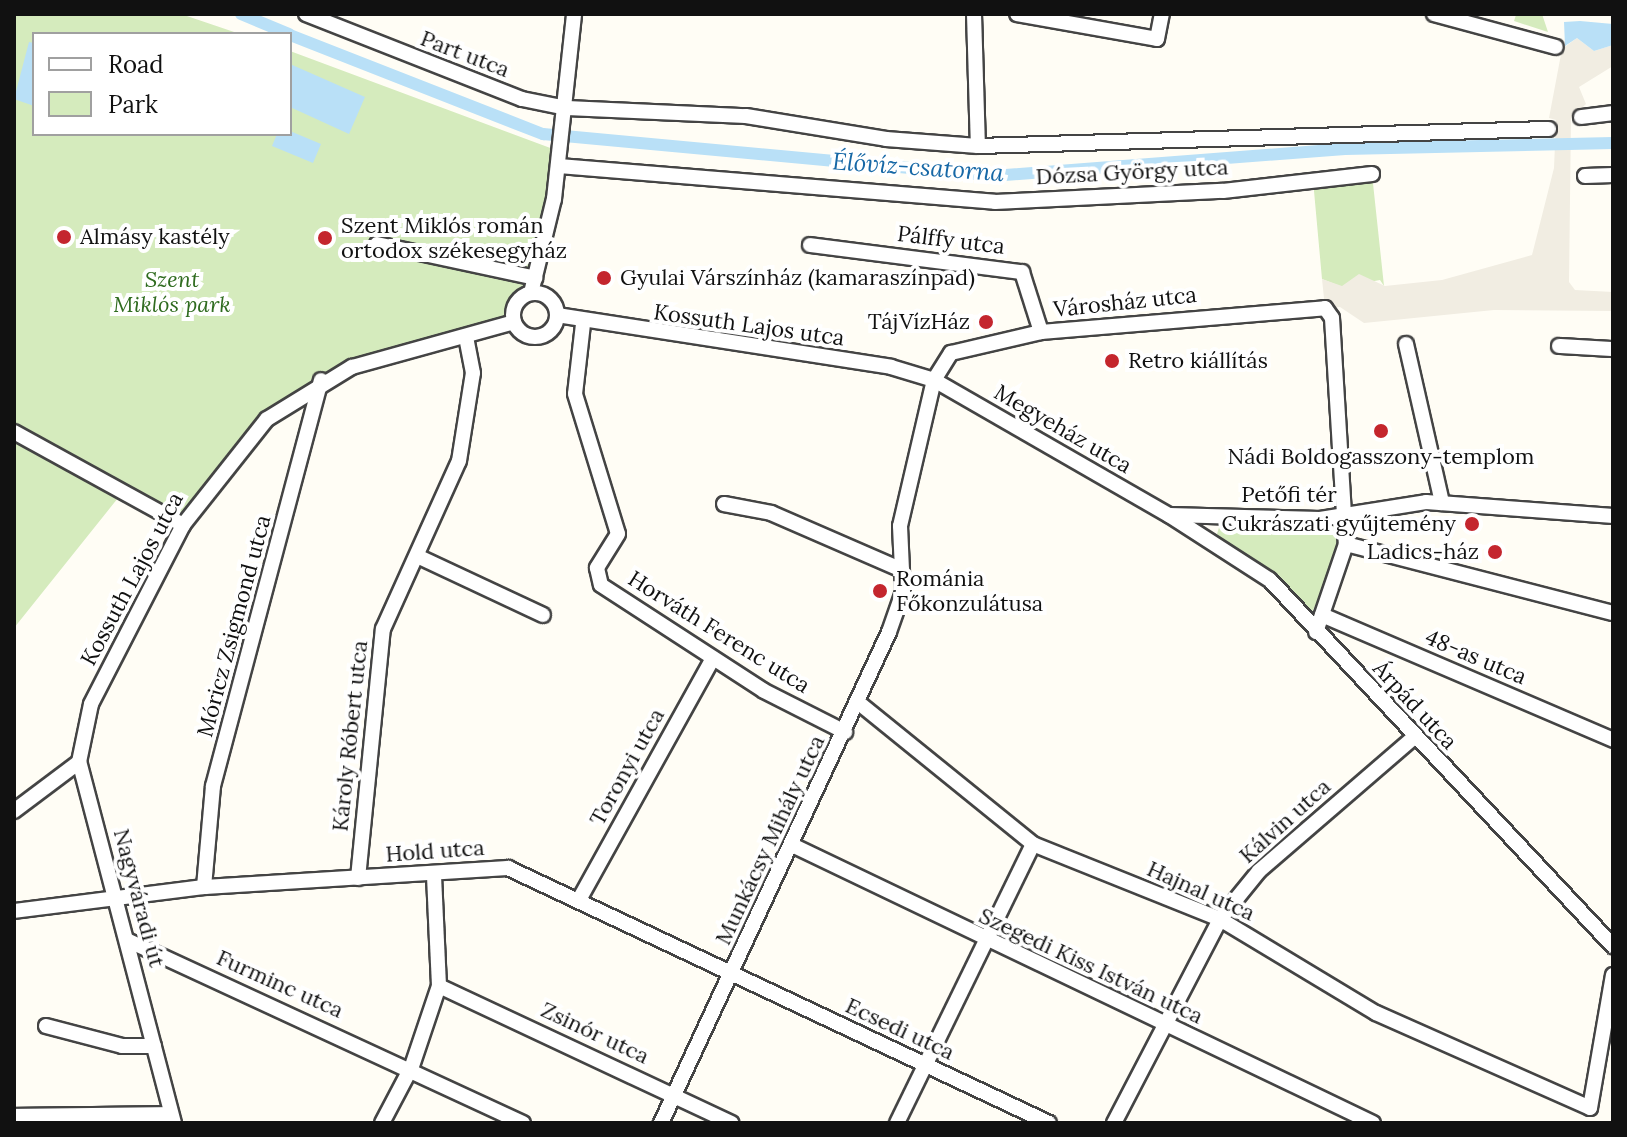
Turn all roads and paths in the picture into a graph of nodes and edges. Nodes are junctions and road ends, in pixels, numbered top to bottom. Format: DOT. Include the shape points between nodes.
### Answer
graph roads {
  1 [pos="306,14"];
  2 [pos="574,14"];
  3 [pos="974,14"];
  4 [pos="1017,14"];
  5 [pos="1162,14"];
  6 [pos="1434,14"];
  7 [pos="1556,47"];
  8 [pos="566,112"];
  9 [pos="1613,113"];
  10 [pos="1581,117"];
  11 [pos="1549,129"];
  12 [pos="978,146"];
  13 [pos="559,163"];
  14 [pos="1372,174"];
  15 [pos="1613,175"];
  16 [pos="1585,176"];
  17 [pos="377,244"];
  18 [pos="810,245"];
  19 [pos="533,286"];
  20 [pos="557,315"];
  21 [pos="514,322"];
  22 [pos="583,324"];
  23 [pos="1041,332"];
  24 [pos="466,338"];
  25 [pos="1406,344"];
  26 [pos="1559,346"];
  27 [pos="1613,349"];
  28 [pos="321,380"];
  29 [pos="934,380"];
  30 [pos="14,432"];
  31 [pos="1442,503"];
  32 [pos="724,504"];
  33 [pos="1346,513"];
  34 [pos="1169,515"];
  35 [pos="1207,516"];
  36 [pos="1613,516"];
  37 [pos="183,525"];
  38 [pos="1201,536"];
  39 [pos="1346,544"];
  40 [pos="417,556"];
  41 [pos="902,570"];
  42 [pos="1613,613"];
  43 [pos="543,615"];
  44 [pos="1322,615"];
  45 [pos="1316,632"];
  46 [pos="713,658"];
  47 [pos="859,703"];
  48 [pos="845,732"];
  49 [pos="1414,737"];
  50 [pos="1613,740"];
  51 [pos="79,762"];
  52 [pos="14,811"];
  53 [pos="1033,844"];
  54 [pos="792,845"];
  55 [pos="434,874"];
  56 [pos="358,878"];
  57 [pos="204,887"];
  58 [pos="119,895"];
  59 [pos="580,898"];
  60 [pos="14,911"];
  61 [pos="1220,919"];
  62 [pos="129,941"];
  63 [pos="989,944"];
  64 [pos="1613,946"];
  65 [pos="732,973"];
  66 [pos="1613,975"];
  67 [pos="439,986"];
  68 [pos="1166,1025"];
  69 [pos="46,1026"];
  70 [pos="154,1046"];
  71 [pos="412,1066"];
  72 [pos="925,1066"];
  73 [pos="675,1093"];
  74 [pos="14,1116"];
  75 [pos="172,1119"];
  76 [pos="382,1123"];
  77 [pos="523,1123"];
  78 [pos="661,1123"];
  79 [pos="732,1123"];
  80 [pos="897,1123"];
  81 [pos="1049,1123"];
  82 [pos="1114,1123"];
  83 [pos="1373,1123"];
  1 -- 8 [label="street, Part utca" via="474,83"];
  2 -- 8 [label="street"];
  3 -- 12 [label="street"];
  4 -- 5 [label="street" via="1157,39"];
  6 -- 7 [label="street"];
  8 -- 12 [label="street, Dózsa György utca" via="746,116"];
  8 -- 13 [label="street"];
  9 -- 10 [label="street"];
  11 -- 12 [label="street, Dózsa György utca"];
  13 -- 14 [label="street, Dózsa György utca" via="995,202 1223,191"];
  13 -- 19 [label="street"];
  15 -- 16 [label="street"];
  17 -- 19 [label="street"];
  18 -- 23 [label="street, Pálffy utca" via="1022,272"];
  19 -- 20 [label="street" via="552,301"];
  19 -- 21 [label="street" via="514,307"];
  20 -- 21 [label="street" via="539,336"];
  20 -- 22 [label="street, Kossuth Lajos utca"];
  21 -- 24 [label="street, Kossuth Lajos utca"];
  22 -- 29 [label="street, Kossuth Lajos utca" via="891,367"];
  22 -- 46 [label="street, Horváth Ferenc utca" via="575,394 618,534 597,568 601,585"];
  23 -- 29 [label="street, Városház utca" via="951,353"];
  23 -- 33 [label="street, Városház utca" via="1314,305 1333,325"];
  24 -- 28 [label="street, Kossuth Lajos utca"];
  24 -- 40 [label="street, Károly Róbert utca" via="473,373 467,428 449,494"];
  25 -- 31 [label="street"];
  26 -- 27 [label="street"];
  28 -- 37 [label="street, Kossuth Lajos utca" via="255,430"];
  28 -- 57 [label="street, Móricz Zsigmond utca" via="213,786"];
  29 -- 34 [label="street, Megyeház utca"];
  29 -- 41 [label="street, Munkácsy Mihály utca" via="900,526"];
  30 -- 37 [label="street"];
  31 -- 33 [label="street"];
  31 -- 36 [label="street"];
  32 -- 41 [label="street" via="771,513"];
  33 -- 35 [label="street, Petőfi tér"];
  33 -- 39 [label="street, Petőfi tér"];
  34 -- 35 [label="street, Petőfi tér"];
  34 -- 38 [label="street, Árpád utca"];
  35 -- 38 [label="street"];
  37 -- 51 [label="street, Kossuth Lajos utca" via="91,704"];
  38 -- 45 [label="street, Árpád utca" via="1270,580"];
  39 -- 42 [label="street"];
  39 -- 44 [label="street, Petőfi tér"];
  40 -- 43 [label="street"];
  40 -- 56 [label="street, Károly Róbert utca" via="383,629"];
  41 -- 47 [label="street, Munkácsy Mihály utca" via="903,592"];
  44 -- 45 [label="street, Petőfi tér"];
  44 -- 50 [label="street, 48-as utca"];
  45 -- 49 [label="street, Árpád utca"];
  46 -- 48 [label="street, Horváth Ferenc utca"];
  46 -- 59 [label="street, Toronyi utca"];
  47 -- 48 [label="street, Munkácsy Mihály utca"];
  47 -- 53 [label="street, Hajnal utca"];
  48 -- 54 [label="street, Munkácsy Mihály utca"];
  49 -- 61 [label="street, Kálvin utca" via="1259,871"];
  49 -- 64 [label="street, Árpád utca"];
  51 -- 52 [label="street"];
  51 -- 58 [label="street, Nagyváradi út"];
  53 -- 61 [label="street, Hajnal utca"];
  53 -- 63 [label="street"];
  54 -- 63 [label="street, Szegedi Kiss István utca"];
  54 -- 65 [label="street, Munkácsy Mihály utca"];
  55 -- 56 [label="street, Hold utca"];
  55 -- 59 [label="street, Hold utca" via="508,868"];
  55 -- 67 [label="street"];
  56 -- 57 [label="street, Hold utca"];
  57 -- 58 [label="street, Hold utca"];
  58 -- 60 [label="street, Hold utca"];
  58 -- 62 [label="street, Nagyváradi út"];
  59 -- 65 [label="street, Hold utca"];
  61 -- 66 [label="street, Hajnal utca" via="1376,1013 1590,1108"];
  61 -- 68 [label="street, Kálvin utca"];
  62 -- 70 [label="street, Nagyváradi út"];
  62 -- 71 [label="street, Furminc utca"];
  63 -- 68 [label="street, Szegedi Kiss István utca"];
  63 -- 72 [label="street"];
  65 -- 72 [label="street, Ecsedi utca"];
  65 -- 73 [label="street, Munkácsy Mihály utca"];
  67 -- 71 [label="street"];
  67 -- 73 [label="street, Zsinór utca"];
  68 -- 82 [label="street, Kálvin utca"];
  68 -- 83 [label="street, Szegedi Kiss István utca"];
  69 -- 70 [label="street" via="122,1046"];
  70 -- 75 [label="street, Nagyváradi út"];
  71 -- 76 [label="street"];
  71 -- 77 [label="street, Furminc utca"];
  72 -- 80 [label="street"];
  72 -- 81 [label="street, Ecsedi utca"];
  73 -- 78 [label="street, Munkácsy Mihály utca"];
  73 -- 79 [label="street, Zsinór utca"];
  74 -- 75 [label="street"];
}
